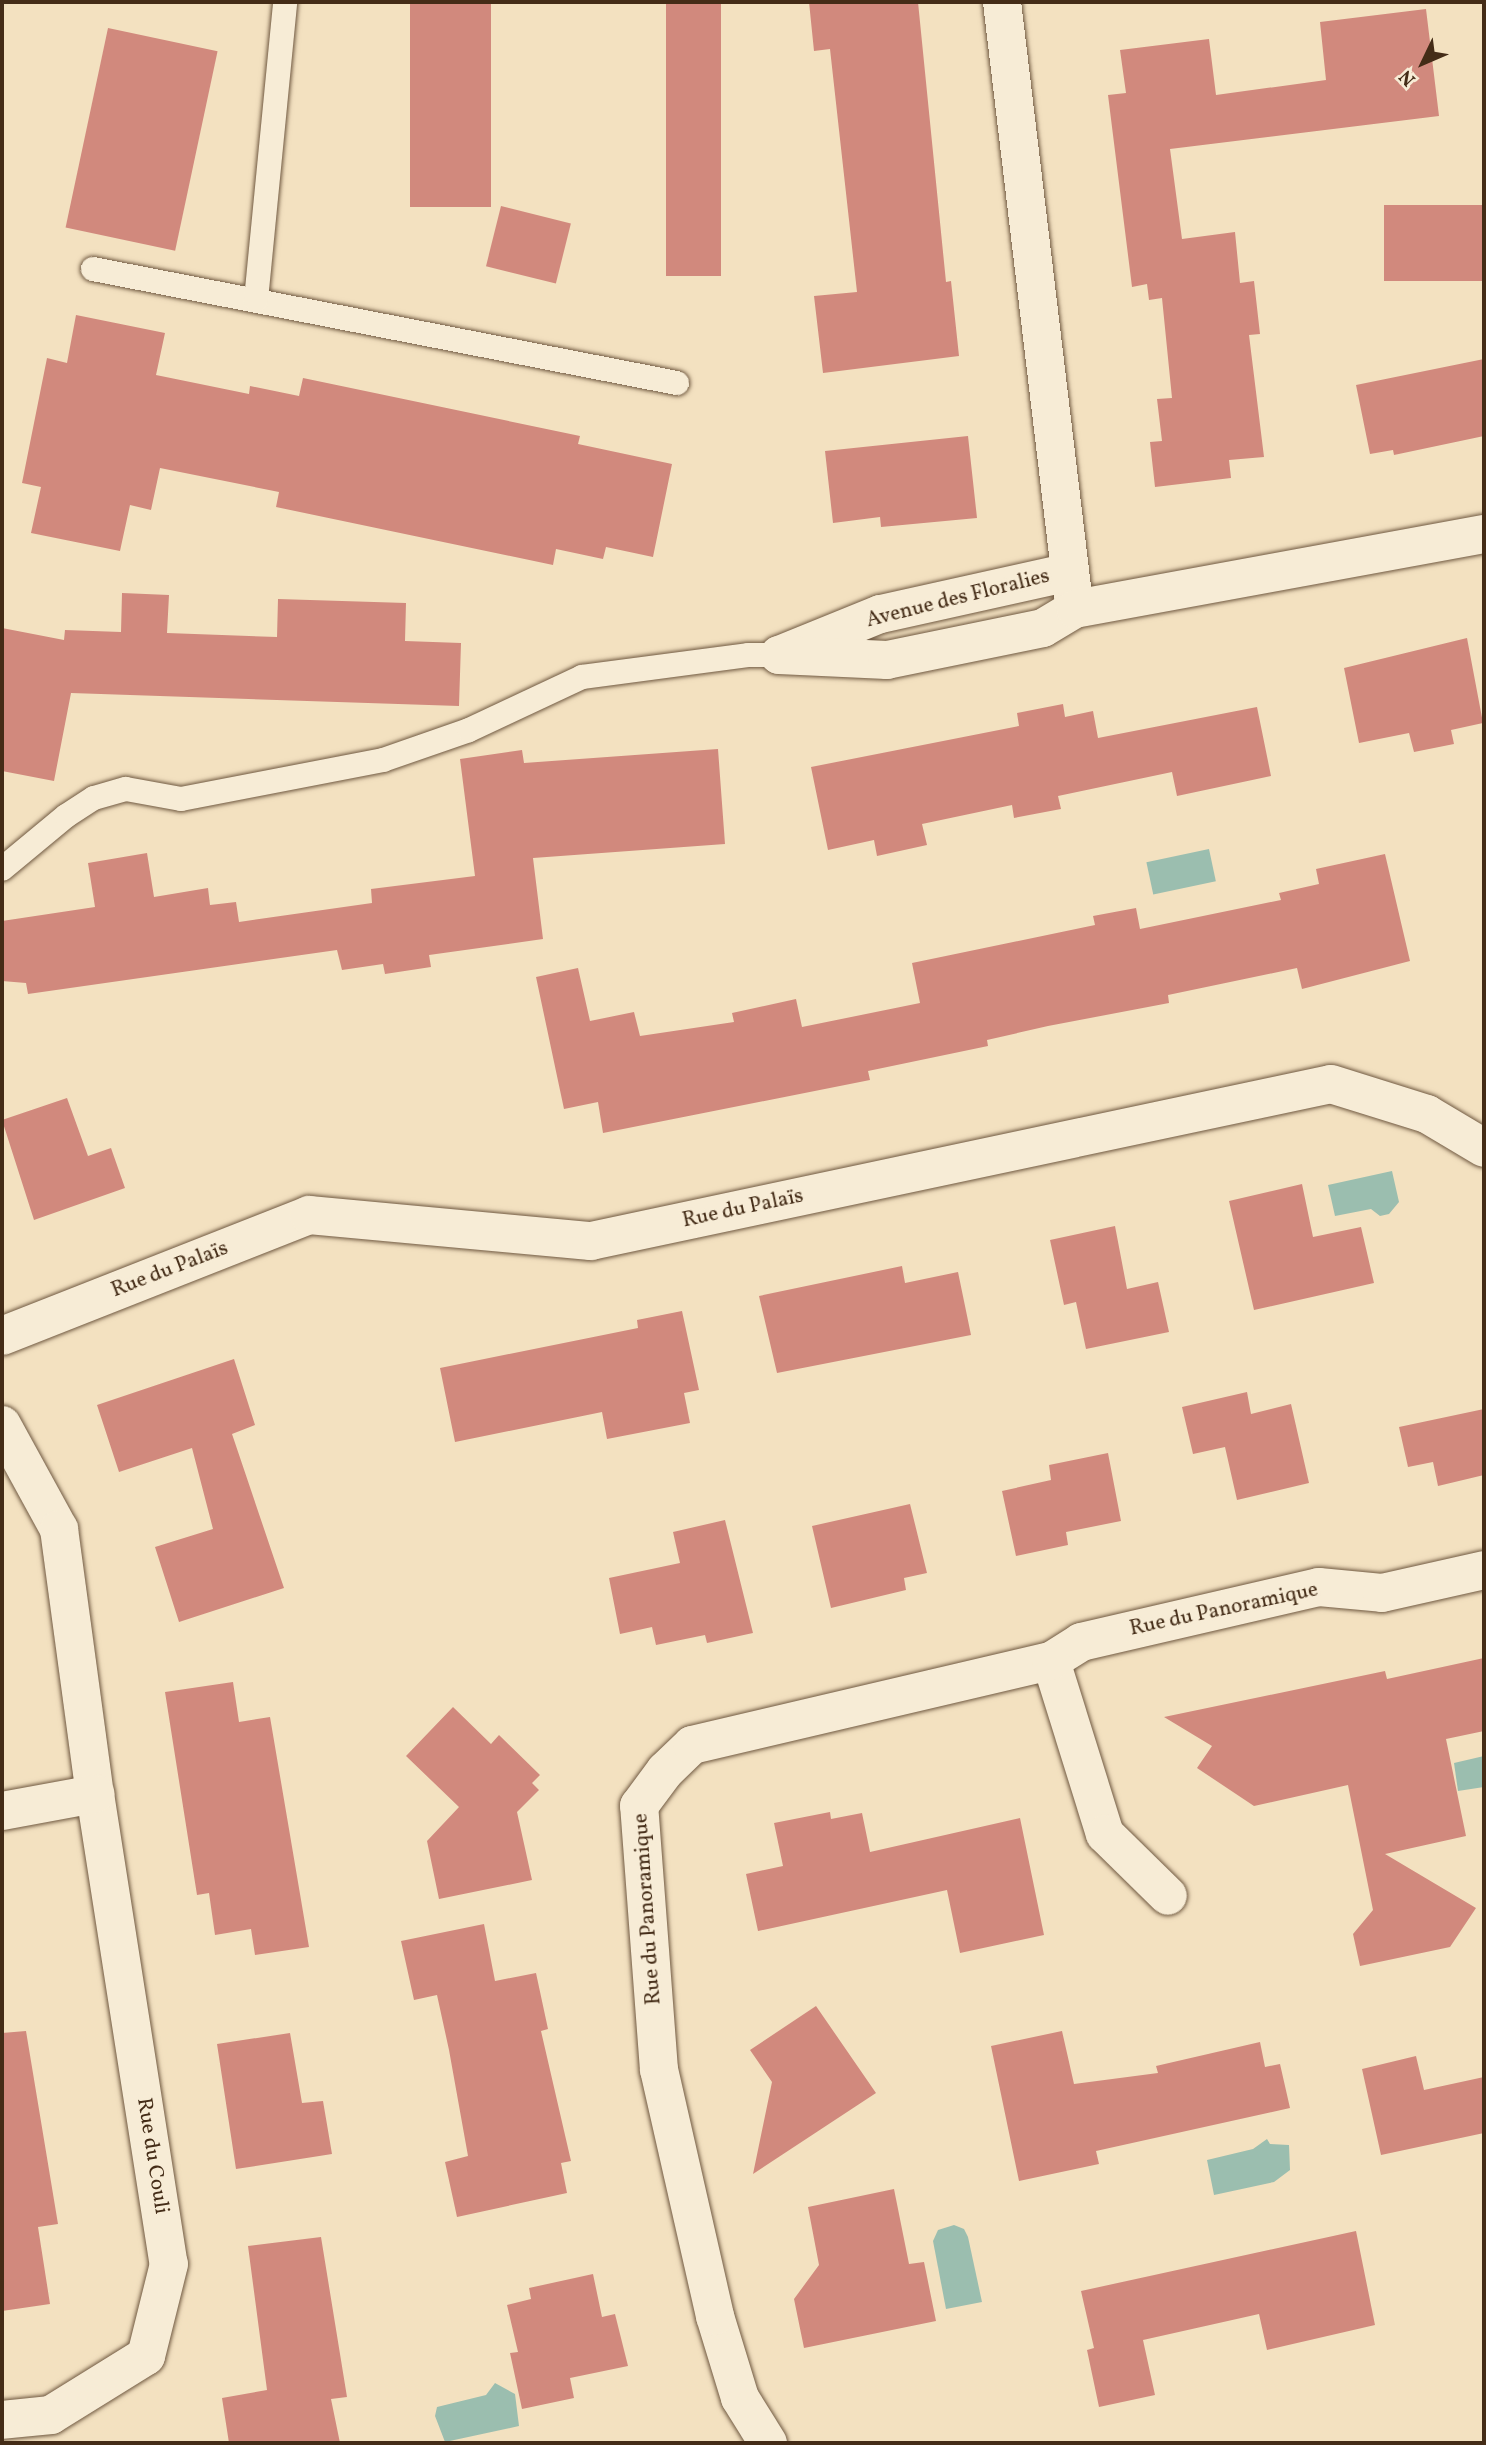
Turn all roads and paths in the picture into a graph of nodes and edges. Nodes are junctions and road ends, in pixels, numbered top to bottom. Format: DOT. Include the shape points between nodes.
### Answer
graph roads {
  1 [pos="285,2"];
  2 [pos="1002,2"];
  3 [pos="93,269"];
  4 [pos="256,300"];
  5 [pos="677,383"];
  6 [pos="1484,534"];
  7 [pos="1070,572"];
  8 [pos="1075,609"];
  9 [pos="779,655"];
  10 [pos="2,869"];
  11 [pos="1484,1148"];
  12 [pos="2,1336"];
  13 [pos="2,1426"];
  14 [pos="1484,1570"];
  15 [pos="1051,1661"];
  16 [pos="94,1794"];
  17 [pos="2,1811"];
  18 [pos="1168,1896"];
  19 [pos="2,2420"];
  20 [pos="768,2443"];
  1 -- 4 [label="lane"];
  2 -- 7 [label="street, Avenue des Floralies"];
  3 -- 4 [label="lane"];
  4 -- 5 [label="lane"];
  6 -- 8 [label="street, Avenue des Floralies"];
  7 -- 8 [label="street, Avenue des Floralies"];
  7 -- 9 [label="street, Avenue des Floralies" via="880,614"];
  8 -- 9 [label="street, Avenue des Floralies" via="1043,628 887,660"];
  9 -- 10 [label="lane" via="748,654 582,677 469,730 383,760 181,799 126,789 94,798 66,816"];
  11 -- 12 [label="street, Rue du Palaïs" via="1427,1114 1331,1084 591,1241 309,1215"];
  13 -- 16 [label="street, Rue du Couli" via="59,1529"];
  14 -- 15 [label="street, Rue du Panoramique" via="1382,1593 1319,1587 1081,1642"];
  15 -- 18 [label="street" via="1105,1833"];
  15 -- 20 [label="street, Rue du Panoramique" via="692,1745 639,1806 659,2070 715,2316 740,2398"];
  16 -- 17 [label="street"];
  16 -- 19 [label="street, Rue du Couli" via="169,2264 146,2356 51,2415"];
}
